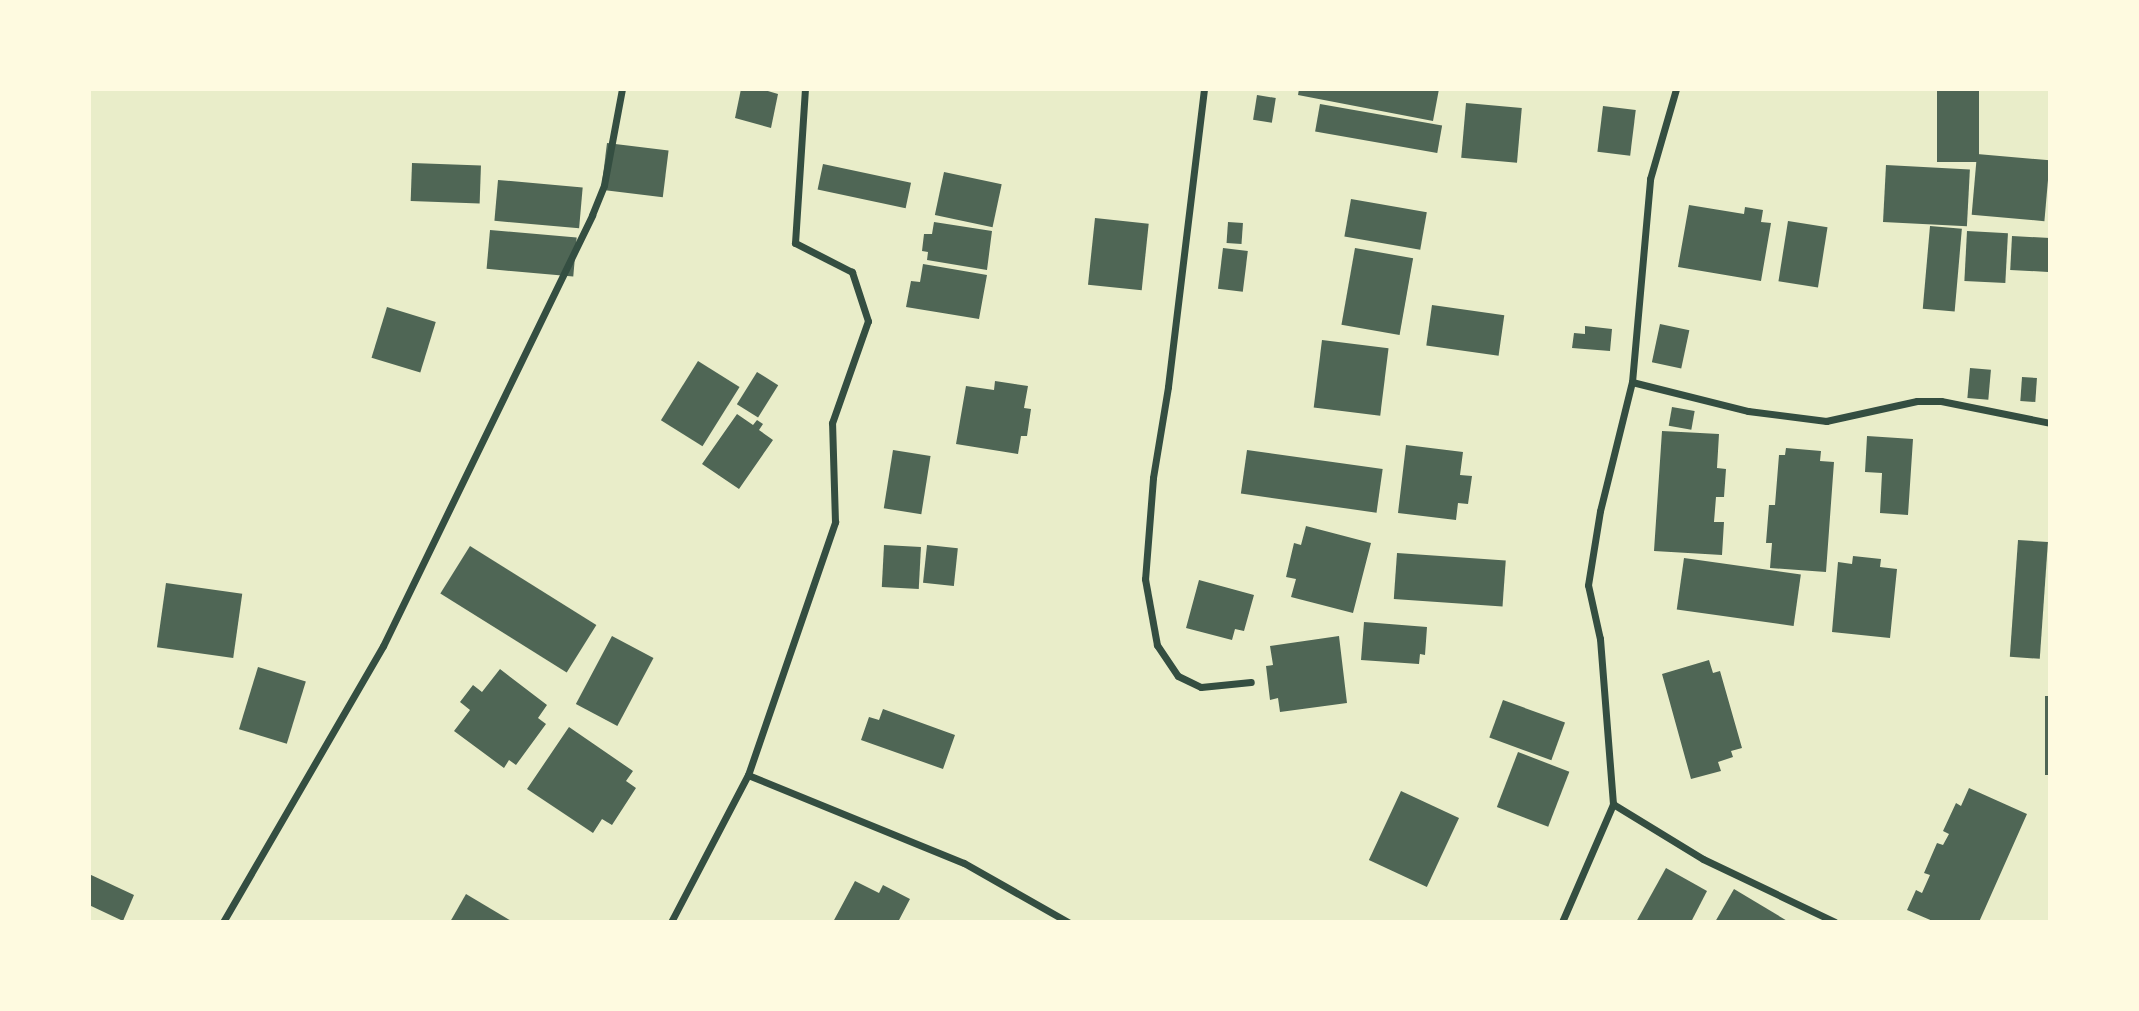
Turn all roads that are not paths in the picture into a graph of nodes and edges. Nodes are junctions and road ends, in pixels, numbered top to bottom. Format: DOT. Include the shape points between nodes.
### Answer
graph roads {
  1 [pos="622,89"];
  2 [pos="805,89"];
  3 [pos="1204,89"];
  4 [pos="1676,89"];
  5 [pos="1632,382"];
  6 [pos="2050,423"];
  7 [pos="1251,682"];
  8 [pos="748,775"];
  9 [pos="1613,804"];
  10 [pos="223,922"];
  11 [pos="671,922"];
  12 [pos="1068,922"];
  13 [pos="1562,922"];
  14 [pos="1835,922"];
  1 -- 10 [label="street" via="604,185 592,215 383,646"];
  2 -- 8 [label="street" via="795,243 852,272 868,321 832,423 835,522"];
  3 -- 7 [label="street" via="1153,478 1145,579 1157,645 1178,676 1202,687"];
  4 -- 5 [label="street" via="1650,178"];
  5 -- 6 [label="street" via="1748,411 1826,421 1917,401 1941,401"];
  5 -- 9 [label="street" via="1600,511 1588,585 1600,639"];
  8 -- 11 [label="street"];
  8 -- 12 [label="street" via="964,863"];
  9 -- 13 [label="street"];
  9 -- 14 [label="street" via="1703,859"];
}
